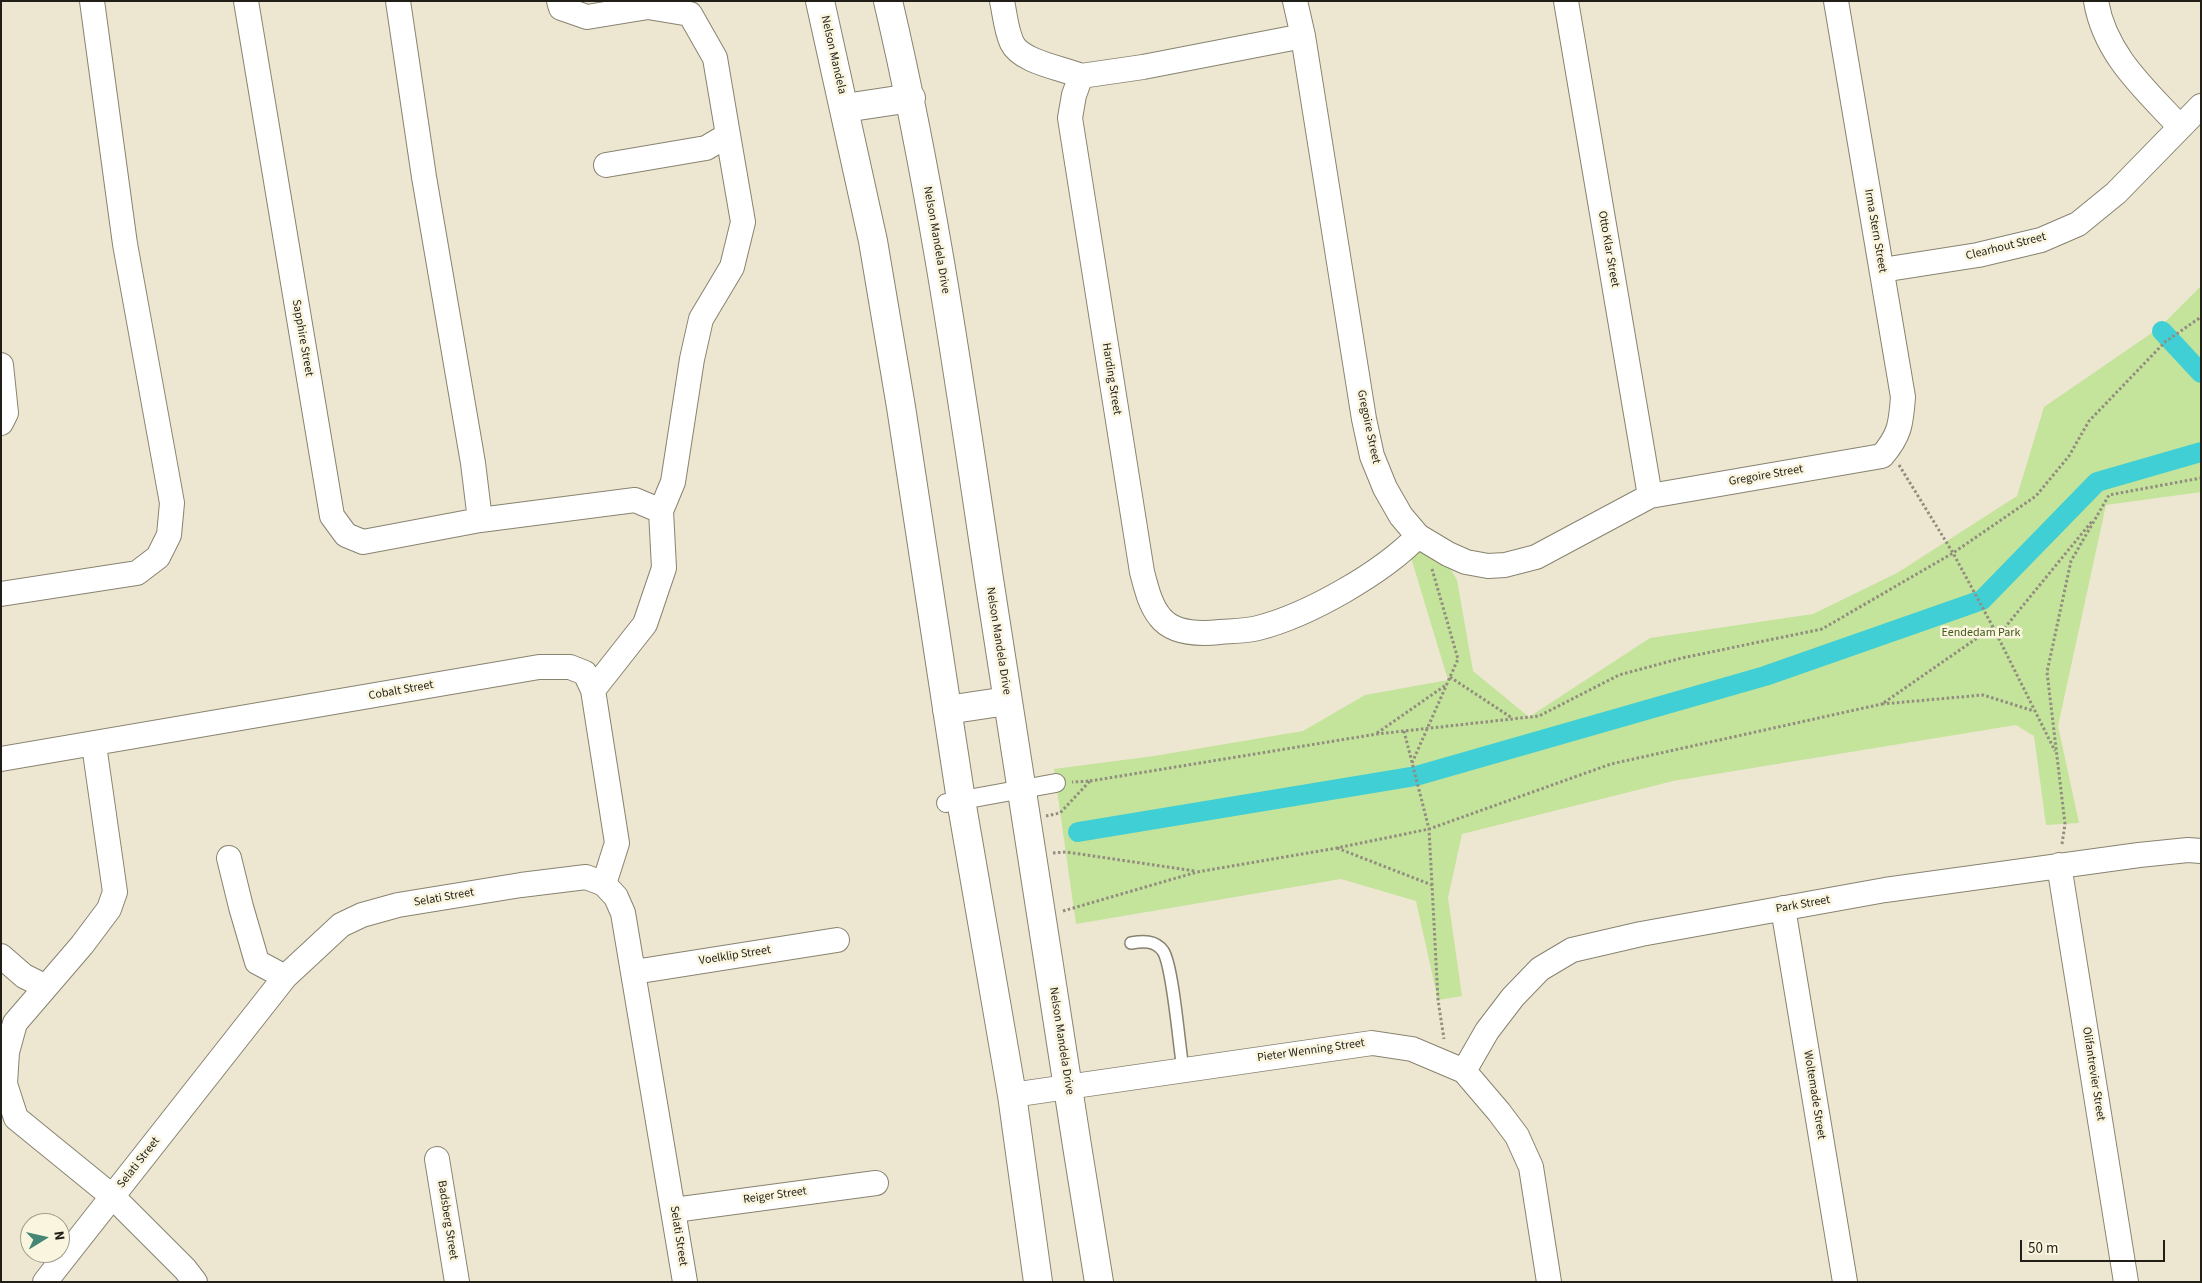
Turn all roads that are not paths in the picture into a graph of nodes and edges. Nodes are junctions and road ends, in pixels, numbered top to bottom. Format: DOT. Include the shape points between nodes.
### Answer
graph roads {
  1 [pos="92,1"];
  2 [pos="246,1"];
  3 [pos="398,1"];
  4 [pos="560,1"];
  5 [pos="820,1"];
  6 [pos="888,1"];
  7 [pos="1002,1"];
  8 [pos="1295,1"];
  9 [pos="1566,1"];
  10 [pos="1836,1"];
  11 [pos="2096,1"];
  12 [pos="1303,36"];
  13 [pos="1081,76"];
  14 [pos="911,98"];
  15 [pos="2201,106"];
  16 [pos="845,108"];
  17 [pos="2180,127"];
  18 [pos="728,135"];
  19 [pos="606,165"];
  20 [pos="1882,270"];
  21 [pos="1,365"];
  22 [pos="1,423"];
  23 [pos="1882,456"];
  24 [pos="1650,496"];
  25 [pos="660,510"];
  26 [pos="480,520"];
  27 [pos="1418,536"];
  28 [pos="1,594"];
  29 [pos="593,690"];
  30 [pos="1008,701"];
  31 [pos="947,710"];
  32 [pos="94,745"];
  33 [pos="1,760"];
  34 [pos="1056,783"];
  35 [pos="1021,789"];
  36 [pos="954,802"];
  37 [pos="2201,851"];
  38 [pos="229,858"];
  39 [pos="2060,866"];
  40 [pos="604,884"];
  41 [pos="1783,908"];
  42 [pos="837,940"];
  43 [pos="1132,943"];
  44 [pos="1,956"];
  45 [pos="634,972"];
  46 [pos="285,977"];
  47 [pos="46,987"];
  48 [pos="1455,1067"];
  49 [pos="1183,1069"];
  50 [pos="1068,1086"];
  51 [pos="1012,1095"];
  52 [pos="437,1159"];
  53 [pos="876,1183"];
  54 [pos="113,1197"];
  55 [pos="674,1210"];
  56 [pos="45,1282"];
  57 [pos="195,1282"];
  58 [pos="457,1282"];
  59 [pos="686,1282"];
  60 [pos="1038,1282"];
  61 [pos="1099,1282"];
  62 [pos="1550,1282"];
  63 [pos="1845,1282"];
  64 [pos="2126,1282"];
  1 -- 28 [label="street" via="125,244 172,503 169,535 158,557 138,573"];
  2 -- 26 [label="street, Sapphire Street" via="332,516 346,535 363,542"];
  3 -- 26 [label="street"];
  4 -- 18 [label="street" via="562,8 587,17 648,7 690,14 715,58"];
  5 -- 16 [label="street, Nelson Mandela"];
  6 -- 14 [label="street, Nelson Mandela Drive"];
  7 -- 13 [label="street" via="1013,45 1027,58"];
  8 -- 12 [label="street, Gregoire Street"];
  9 -- 24 [label="street, Otto Klar Street"];
  10 -- 20 [label="street, Irma Stern Street"];
  11 -- 17 [label="street" via="2107,38 2123,66"];
  12 -- 13 [label="street"];
  12 -- 27 [label="street, Gregoire Street" via="1372,456 1401,516"];
  13 -- 27 [label="street, Harding Street" via="1070,118 1142,572 1160,618 1178,629 1205,634 1258,628 1310,609 1371,575"];
  14 -- 16 [label="street"];
  14 -- 30 [label="street, Nelson Mandela Drive" via="949,316"];
  15 -- 17 [label="street, Clearhout Street"];
  16 -- 31 [label="street" via="873,241"];
  17 -- 20 [label="street, Clearhout Street" via="2116,193 2078,224 2041,240 1978,256"];
  18 -- 19 [label="street" via="706,148"];
  18 -- 25 [label="street" via="742,222 732,267 701,319 673,482"];
  20 -- 23 [label="street, Irma Stern Street" via="1903,396 1901,425"];
  21 -- 22 [label="street" via="6,413"];
  23 -- 24 [label="street, Gregoire Street"];
  24 -- 27 [label="street, Gregoire Street" via="1536,556 1505,565 1466,562"];
  25 -- 26 [label="street, Sapphire Street" via="634,500"];
  25 -- 29 [label="street" via="664,568 645,624"];
  29 -- 32 [label="street, Cobalt Street" via="585,673 570,666 539,667"];
  29 -- 40 [label="street, Cobalt Street" via="617,843"];
  30 -- 31 [label="street"];
  30 -- 35 [label="street, Nelson Mandela Drive"];
  31 -- 36 [label="street"];
  32 -- 33 [label="street, Cobalt Street"];
  32 -- 47 [label="street" via="114,892 110,909"];
  34 -- 35 [label="street"];
  35 -- 36 [label="street"];
  35 -- 50 [label="street, Nelson Mandela Drive"];
  36 -- 51 [label="street"];
  37 -- 39 [label="street, Park Street" via="2139,855"];
  38 -- 46 [label="street" via="258,962"];
  39 -- 41 [label="street, Park Street"];
  39 -- 64 [label="street, Olifantrevier Street"];
  40 -- 45 [label="street, Selati Street" via="616,897 623,913"];
  40 -- 46 [label="street, Selati Street" via="586,877 521,885 398,905 362,915 341,925"];
  41 -- 48 [label="street, Park Street" via="1572,950 1540,969"];
  41 -- 63 [label="street, Woltemade Street"];
  42 -- 45 [label="street, Voelklip Street"];
  43 -- 49 [label="lane" via="1143,940 1156,944 1163,951 1169,969"];
  44 -- 47 [label="street" via="24,976"];
  45 -- 55 [label="street, Selati Street"];
  46 -- 54 [label="street, Selati Street"];
  47 -- 54 [label="street" via="15,1023 6,1052 5,1084 16,1118"];
  48 -- 49 [label="street, Pieter Wenning Street" via="1412,1049 1372,1043"];
  48 -- 62 [label="street, Pieter Wenning Street" via="1499,1112 1517,1136 1531,1167"];
  49 -- 50 [label="street, Pieter Wenning Street"];
  50 -- 51 [label="street, Pieter Wenning Street"];
  50 -- 61 [label="street, Nelson Mandela Drive"];
  51 -- 60 [label="street"];
  52 -- 58 [label="street, Badsberg Street"];
  53 -- 55 [label="street, Reiger Street"];
  54 -- 56 [label="street, Selati Street"];
  54 -- 57 [label="street"];
  55 -- 59 [label="street, Selati Street"];
}
